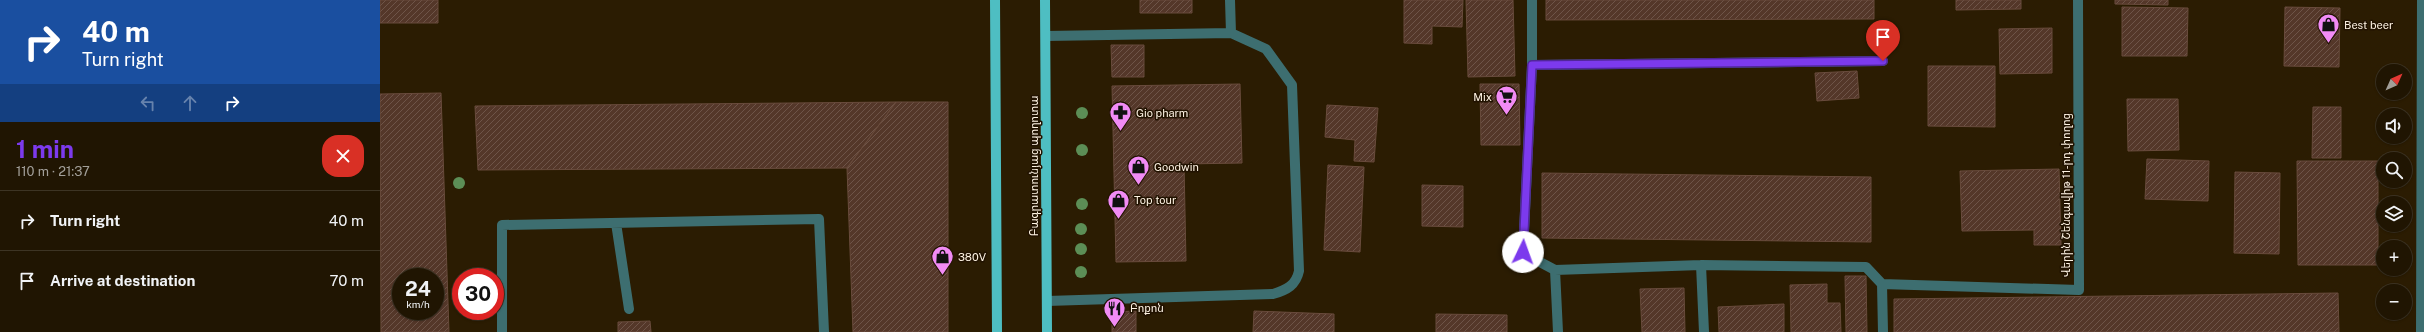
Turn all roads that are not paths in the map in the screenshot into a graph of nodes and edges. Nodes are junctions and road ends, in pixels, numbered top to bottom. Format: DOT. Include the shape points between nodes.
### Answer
graph roads {
  1 [pos="995,0"];
  2 [pos="1046,0"];
  3 [pos="1230,0"];
  4 [pos="1532,0"];
  5 [pos="2078,0"];
  6 [pos="2422,0"];
  7 [pos="1231,33"];
  8 [pos="1046,36"];
  9 [pos="2423,37"];
  10 [pos="1883,61"];
  11 [pos="1532,65"];
  12 [pos="616,223"];
  13 [pos="1701,265"];
  14 [pos="1556,270"];
  15 [pos="1882,284"];
  16 [pos="1047,301"];
  17 [pos="629,309"];
  18 [pos="502,332"];
  19 [pos="824,332"];
  20 [pos="997,332"];
  21 [pos="1048,332"];
  22 [pos="1558,332"];
  23 [pos="1704,332"];
  24 [pos="1883,332"];
  25 [pos="2421,332"];
  1 -- 20 [label="main road"];
  2 -- 8 [label="main road, Բագրատունյաց պողոտա"];
  3 -- 7 [label="street"];
  4 -- 11 [label="street"];
  5 -- 15 [label="street, Վերին Շենգավիթ 11-րդ փողոց" via="2078,290"];
  6 -- 9 [label="street"];
  7 -- 8 [label="street"];
  7 -- 16 [label="street" via="1266,48 1292,86 1297,279 1288,289 1273,294"];
  8 -- 16 [label="main road, Բագրատունյաց պողոտա"];
  9 -- 25 [label="street"];
  10 -- 11 [label="street"];
  11 -- 14 [label="street" via="1523,252"];
  12 -- 17 [label="street"];
  12 -- 18 [label="street" via="502,224"];
  12 -- 19 [label="street" via="819,219"];
  13 -- 14 [label="street"];
  13 -- 15 [label="street" via="1866,268"];
  13 -- 23 [label="street"];
  14 -- 22 [label="street"];
  15 -- 24 [label="street"];
  16 -- 21 [label="main road, Բագրատունյաց պողոտա"];
}
